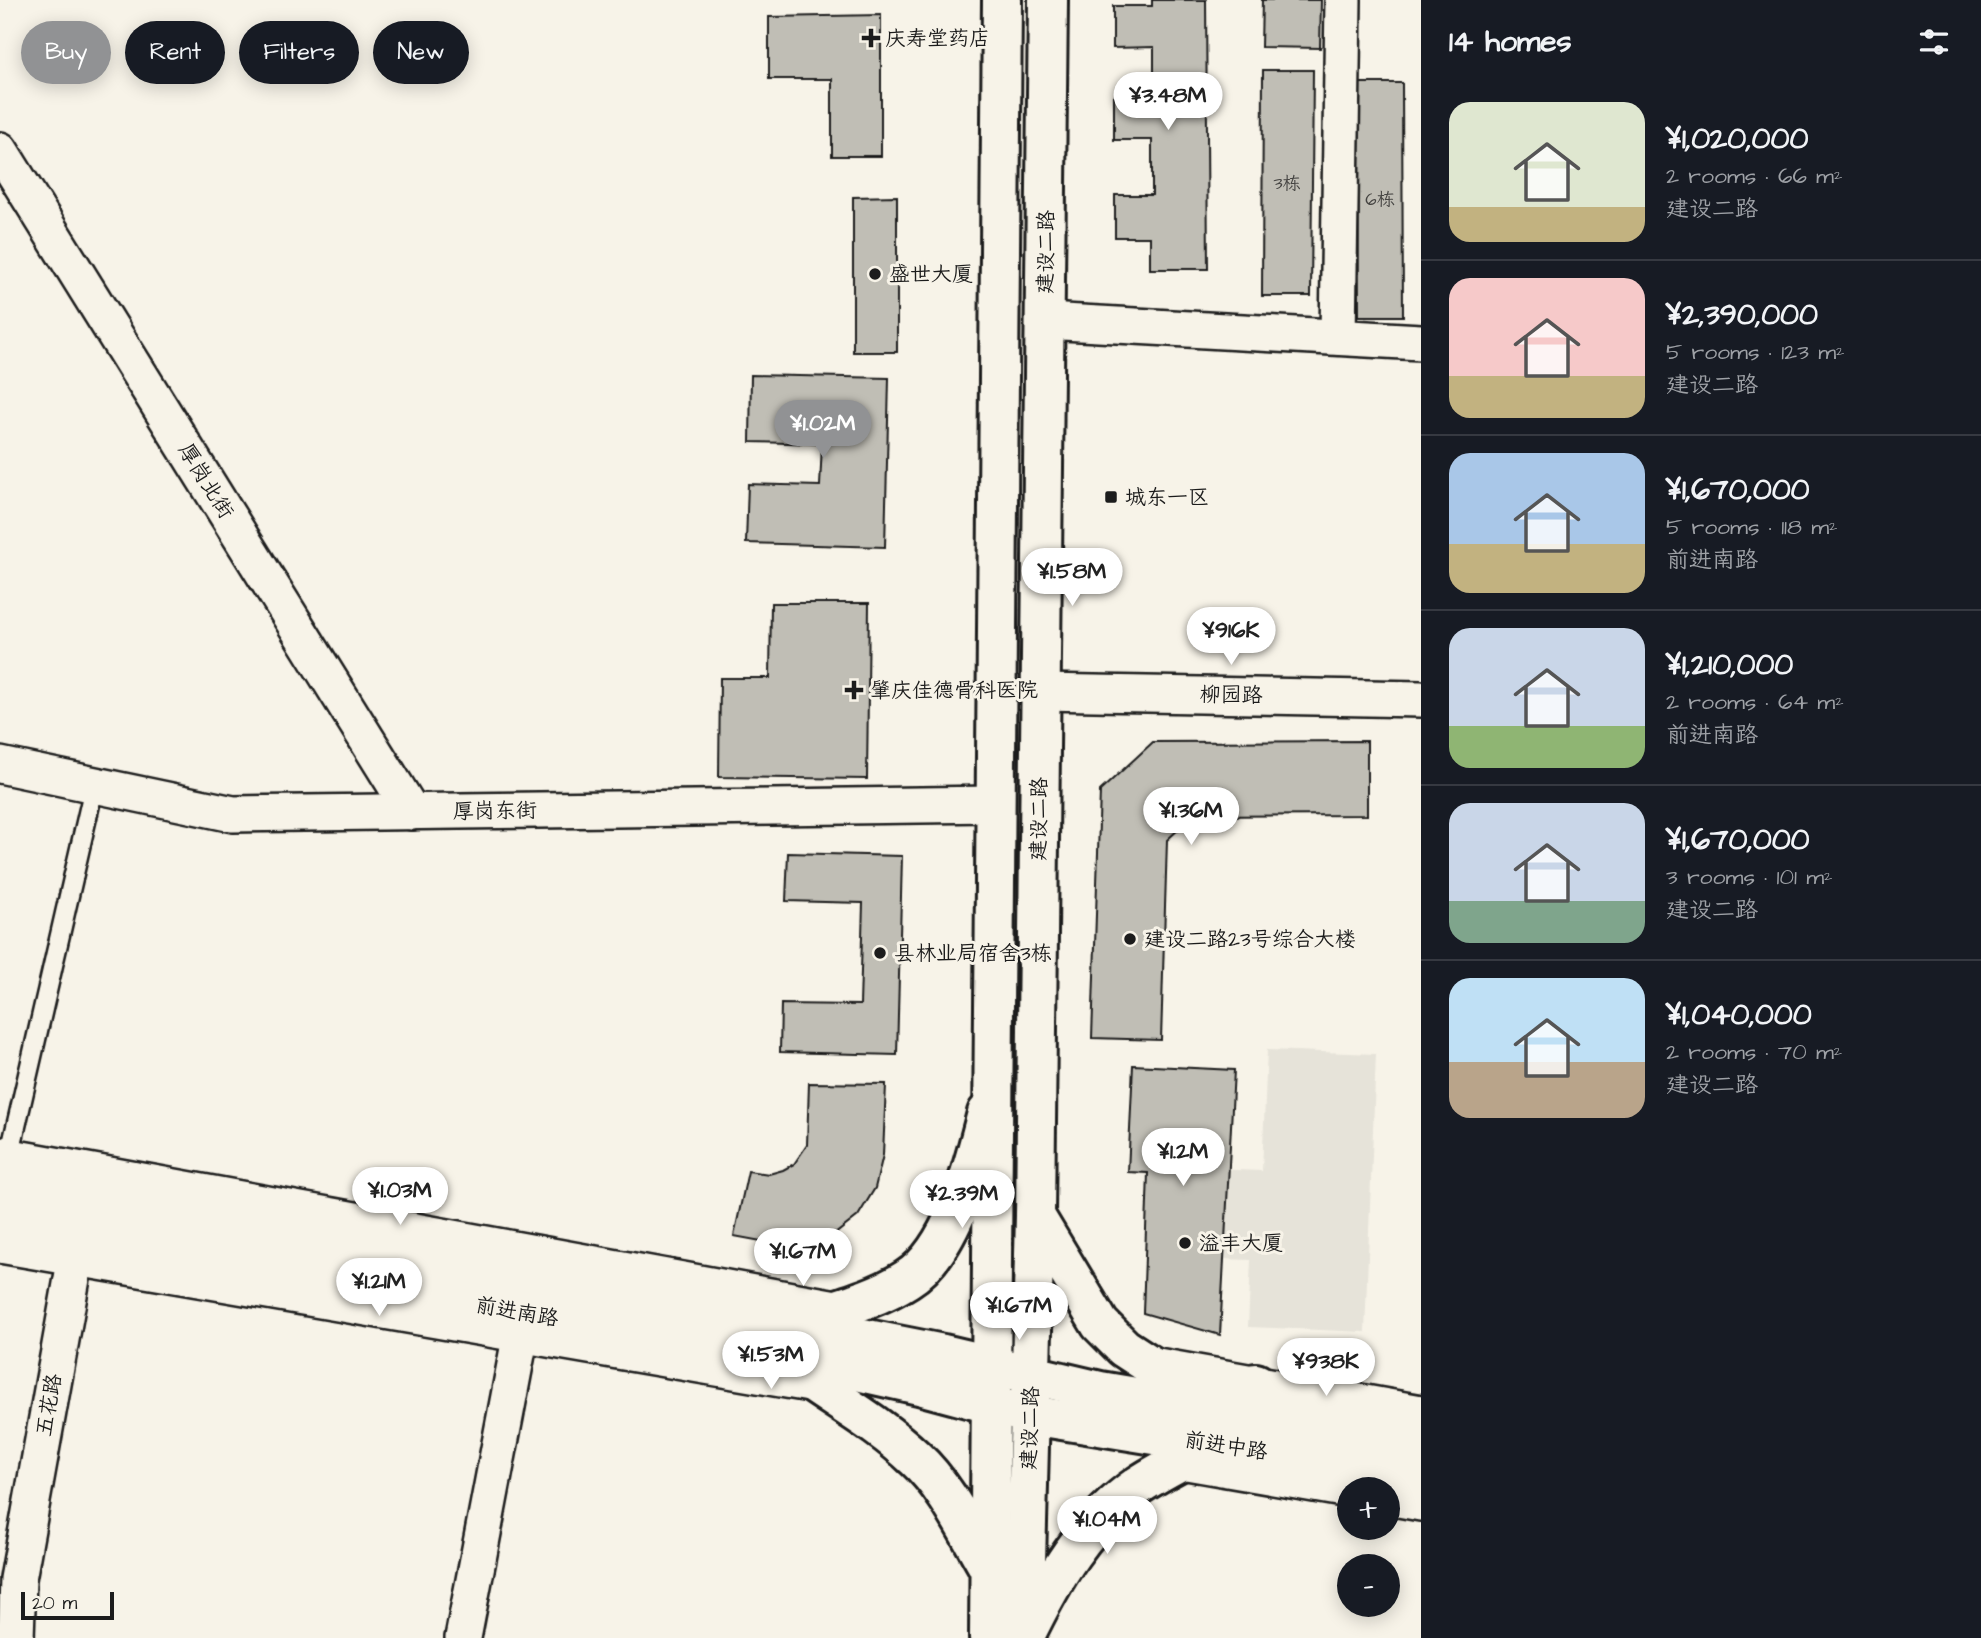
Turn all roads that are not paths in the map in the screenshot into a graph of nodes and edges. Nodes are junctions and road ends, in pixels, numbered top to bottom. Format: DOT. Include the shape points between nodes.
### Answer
graph roads {
  1 [pos="1002,0"];
  2 [pos="1048,0"];
  3 [pos="1343,0"];
  4 [pos="0,150"];
  5 [pos="1045,321"];
  6 [pos="1338,337"];
  7 [pos="1421,342"];
  8 [pos="1041,692"];
  9 [pos="1421,699"];
  10 [pos="0,765"];
  11 [pos="94,787"];
  12 [pos="995,804"];
  13 [pos="412,812"];
  14 [pos="993,1094"];
  15 [pos="3,1166"];
  16 [pos="1035,1216"];
  17 [pos="84,1217"];
  18 [pos="0,1220"];
  19 [pos="0,1245"];
  20 [pos="750,1293"];
  21 [pos="528,1295"];
  22 [pos="836,1308"];
  23 [pos="780,1338"];
  24 [pos="1151,1365"];
  25 [pos="991,1366"];
  26 [pos="727,1370"];
  27 [pos="1031,1375"];
  28 [pos="1256,1383"];
  29 [pos="810,1384"];
  30 [pos="990,1404"];
  31 [pos="1421,1413"];
  32 [pos="1031,1415"];
  33 [pos="1217,1427"];
  34 [pos="1421,1445"];
  35 [pos="1181,1461"];
  36 [pos="1267,1476"];
  37 [pos="1421,1478"];
  38 [pos="1337,1488"];
  39 [pos="1400,1499"];
  40 [pos="1421,1503"];
  41 [pos="990,1570"];
  42 [pos="9,1578"];
  43 [pos="16,1638"];
  44 [pos="463,1638"];
  45 [pos="989,1638"];
  46 [pos="1024,1638"];
  1 -- 12 [label="street, 建设二路"];
  2 -- 5 [label="street, 建设二路"];
  3 -- 6 [label="street"];
  4 -- 13 [label="street, 厚岗北街"];
  5 -- 6 [label="street"];
  5 -- 8 [label="street, 建设二路"];
  6 -- 7 [label="street"];
  8 -- 9 [label="street, 柳园路"];
  8 -- 16 [label="street, 建设二路"];
  10 -- 11 [label="street, 厚岗东街"];
  11 -- 13 [label="street, 厚岗东街" via="233,814"];
  11 -- 15 [label="lane"];
  12 -- 13 [label="street, 厚岗东街"];
  12 -- 14 [label="street, 建设二路"];
  14 -- 22 [label="street" via="967,1188 941,1243 910,1278"];
  14 -- 25 [label="street, 建设二路"];
  15 -- 17 [label="street, 前进南路"];
  16 -- 24 [label="street" via="1100,1324 1124,1348"];
  16 -- 27 [label="street, 建设二路"];
  17 -- 18 [label="street, 前进南路"];
  17 -- 19 [label="street, 前进南路"];
  17 -- 21 [label="street, 前进南路"];
  17 -- 21 [label="street, 前进南路"];
  17 -- 42 [label="street, 五花路"];
  20 -- 21 [label="street, 前进南路"];
  20 -- 22 [label="street, 前进南路"];
  20 -- 23 [label="street"];
  21 -- 23 [label="street, 前进南路"];
  21 -- 26 [label="street, 前进南路"];
  21 -- 44 [label="street"];
  22 -- 23 [label="street"];
  23 -- 25 [label="street, 前进南路"];
  23 -- 26 [label="street"];
  23 -- 29 [label="street"];
  23 -- 30 [label="street, 前进南路"];
  24 -- 28 [label="street"];
  24 -- 33 [label="street"];
  25 -- 27 [label="street, 前进南路"];
  25 -- 30 [label="street, 建设二路"];
  26 -- 29 [label="street, 前进南路"];
  27 -- 32 [label="street, 建设二路"];
  27 -- 33 [label="street, 前进南路"];
  28 -- 31 [label="street"];
  28 -- 33 [label="street"];
  29 -- 41 [label="street" via="869,1420 917,1459"];
  30 -- 32 [label="street, 前进南路"];
  30 -- 41 [label="street, 建设二路"];
  32 -- 33 [label="street, 前进中路"];
  32 -- 46 [label="street, 建设二路"];
  33 -- 34 [label="street"];
  33 -- 35 [label="street"];
  33 -- 36 [label="street"];
  33 -- 37 [label="street, 前进中路"];
  35 -- 36 [label="street, 前进中路"];
  35 -- 46 [label="street" via="1137,1486 1080,1542 1052,1578"];
  36 -- 38 [label="street, 前进中路"];
  39 -- 40 [label="street"];
  41 -- 45 [label="street, 建设二路"];
  42 -- 43 [label="street, 五花路"];
}
